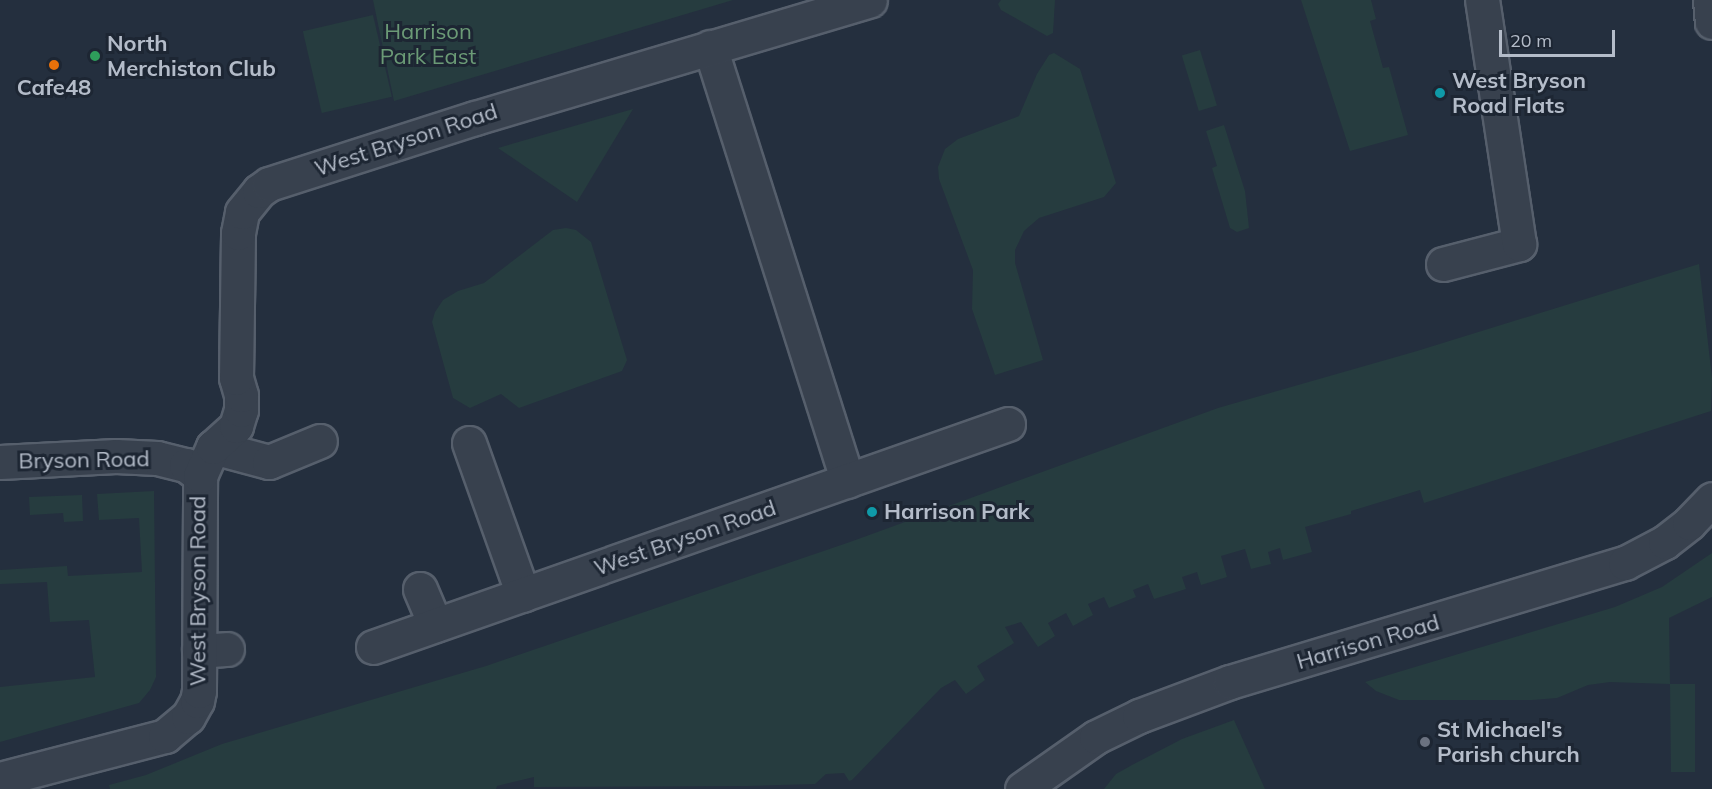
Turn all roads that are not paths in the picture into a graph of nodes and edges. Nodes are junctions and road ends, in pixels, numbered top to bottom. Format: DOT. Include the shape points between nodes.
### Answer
graph roads {
  1 [pos="870,0"];
  2 [pos="1485,0"];
  3 [pos="1710,0"];
  4 [pos="1712,22"];
  5 [pos="710,47"];
  6 [pos="1443,264"];
  7 [pos="1008,424"];
  8 [pos="320,441"];
  9 [pos="469,443"];
  10 [pos="206,461"];
  11 [pos="0,462"];
  12 [pos="848,480"];
  13 [pos="1712,499"];
  14 [pos="420,589"];
  15 [pos="523,595"];
  16 [pos="435,625"];
  17 [pos="373,647"];
  18 [pos="1060,775"];
  19 [pos="0,779"];
  20 [pos="1022,789"];
  1 -- 5 [label="street, West Bryson Road"];
  2 -- 6 [label="street" via="1519,244"];
  3 -- 4 [label="street"];
  5 -- 10 [label="street, West Bryson Road" via="269,184 248,202 239,221 247,345 236,378 241,410 236,426"];
  5 -- 12 [label="street" via="742,174 789,272 799,351"];
  7 -- 12 [label="street, West Bryson Road" via="969,451"];
  8 -- 10 [label="street" via="269,462"];
  9 -- 15 [label="street"];
  10 -- 11 [label="street, Bryson Road" via="186,465 157,458 116,456"];
  10 -- 19 [label="street, West Bryson Road" via="213,650 188,717 165,736"];
  12 -- 15 [label="street, West Bryson Road"];
  13 -- 18 [label="street, Harrison Road" via="1665,542 1625,563 1230,682 1139,716 1096,737"];
  14 -- 16 [label="street"];
  15 -- 16 [label="street, West Bryson Road"];
  16 -- 17 [label="street, West Bryson Road"];
  18 -- 20 [label="street, Harrison Road"];
}
